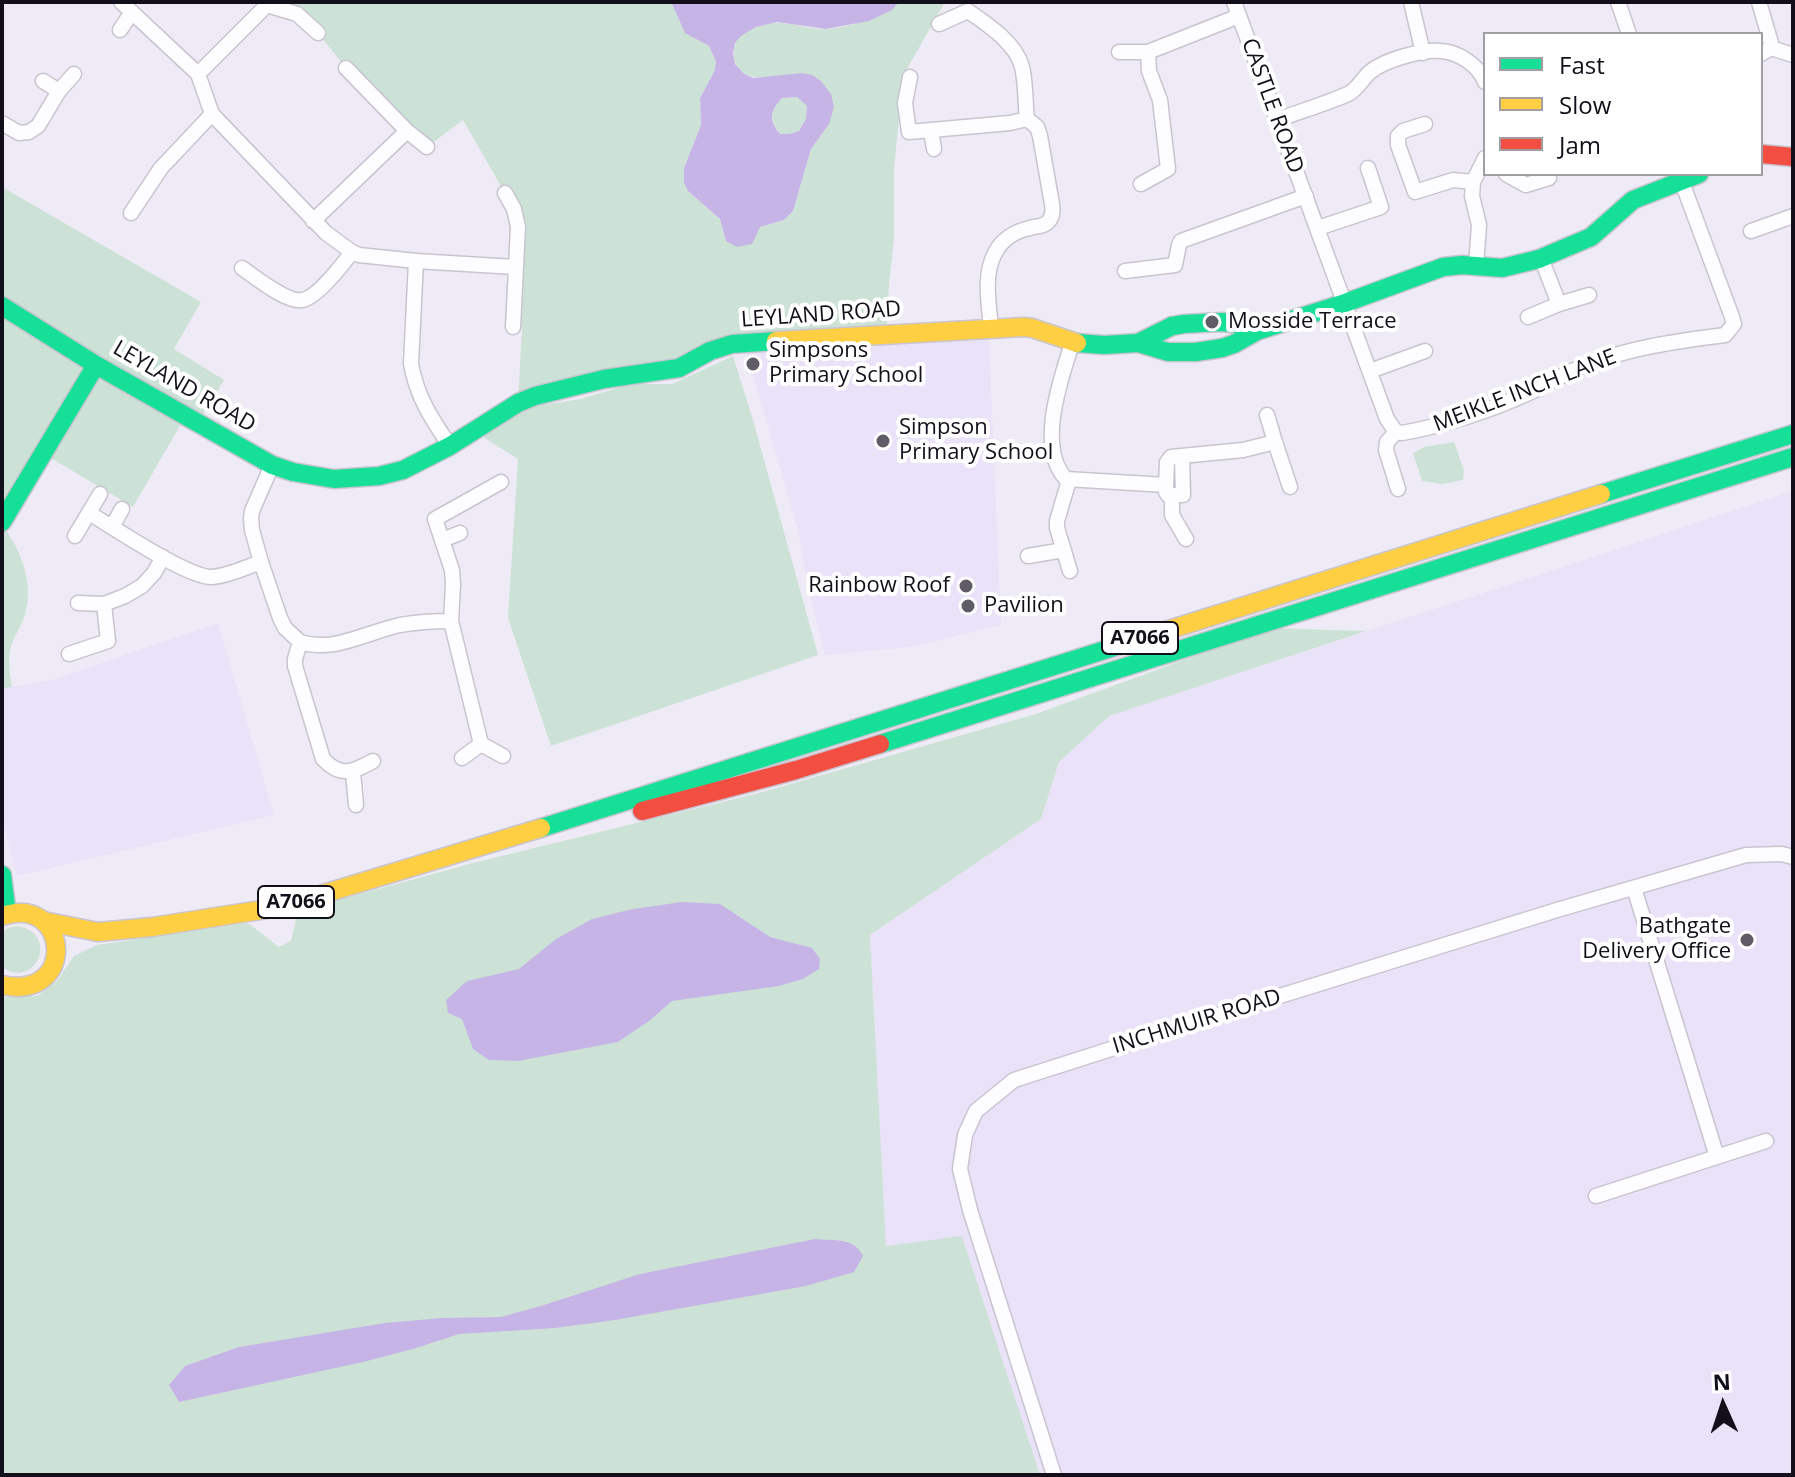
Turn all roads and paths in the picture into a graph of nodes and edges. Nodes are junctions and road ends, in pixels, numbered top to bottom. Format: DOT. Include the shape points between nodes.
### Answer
graph roads {
  1 [pos="1411,2"];
  2 [pos="1618,2"];
  3 [pos="1759,2"];
  4 [pos="267,4"];
  5 [pos="1237,6"];
  6 [pos="127,7"];
  7 [pos="939,24"];
  8 [pos="120,30"];
  9 [pos="1628,32"];
  10 [pos="318,33"];
  11 [pos="1766,51"];
  12 [pos="1119,52"];
  13 [pos="1148,52"];
  14 [pos="1423,53"];
  15 [pos="1793,55"];
  16 [pos="346,68"];
  17 [pos="74,74"];
  18 [pos="198,74"];
  19 [pos="910,77"];
  20 [pos="1483,77"];
  21 [pos="43,81"];
  22 [pos="59,91"];
  23 [pos="212,114"];
  24 [pos="1027,119"];
  25 [pos="1277,120"];
  26 [pos="2,123"];
  27 [pos="1425,124"];
  28 [pos="931,130"];
  29 [pos="407,131"];
  30 [pos="427,147"];
  31 [pos="934,149"];
  32 [pos="1763,154"];
  33 [pos="1793,157"];
  34 [pos="1483,163"];
  35 [pos="1368,168"];
  36 [pos="1510,176"];
  37 [pos="1686,176"];
  38 [pos="1549,178"];
  39 [pos="1473,182"];
  40 [pos="1141,184"];
  41 [pos="505,193"];
  42 [pos="1306,196"];
  43 [pos="140,199"];
  44 [pos="153,208"];
  45 [pos="131,213"];
  46 [pos="1793,216"];
  47 [pos="313,221"];
  48 [pos="1318,228"];
  49 [pos="1751,231"];
  50 [pos="352,252"];
  51 [pos="1541,258"];
  52 [pos="416,261"];
  53 [pos="1476,266"];
  54 [pos="515,267"];
  55 [pos="242,268"];
  56 [pos="1125,271"];
  57 [pos="1589,295"];
  58 [pos="1345,303"];
  59 [pos="1559,304"];
  60 [pos="2,306"];
  61 [pos="1528,317"];
  62 [pos="513,327"];
  63 [pos="991,328"];
  64 [pos="1257,331"];
  65 [pos="1072,343"];
  66 [pos="1138,343"];
  67 [pos="1425,351"];
  68 [pos="96,365"];
  69 [pos="1370,371"];
  70 [pos="1267,415"];
  71 [pos="1396,432"];
  72 [pos="1793,434"];
  73 [pos="1275,442"];
  74 [pos="450,446"];
  75 [pos="1793,457"];
  76 [pos="272,465"];
  77 [pos="1069,480"];
  78 [pos="501,482"];
  79 [pos="1290,487"];
  80 [pos="1398,489"];
  81 [pos="1169,490"];
  82 [pos="100,494"];
  83 [pos="122,509"];
  84 [pos="89,513"];
  85 [pos="2,522"];
  86 [pos="112,527"];
  87 [pos="460,533"];
  88 [pos="75,536"];
  89 [pos="1186,539"];
  90 [pos="442,540"];
  91 [pos="1064,550"];
  92 [pos="1028,556"];
  93 [pos="163,557"];
  94 [pos="261,562"];
  95 [pos="1070,571"];
  96 [pos="78,603"];
  97 [pos="104,604"];
  98 [pos="451,621"];
  99 [pos="300,642"];
  100 [pos="69,654"];
  101 [pos="481,744"];
  102 [pos="503,756"];
  103 [pos="462,758"];
  104 [pos="373,761"];
  105 [pos="353,772"];
  106 [pos="356,805"];
  107 [pos="488,845"];
  108 [pos="1793,857"];
  109 [pos="2,875"];
  110 [pos="1634,888"];
  111 [pos="4,915"];
  112 [pos="43,921"];
  113 [pos="98,932"];
  114 [pos="57,953"];
  115 [pos="2,985"];
  116 [pos="1766,1141"];
  117 [pos="1717,1157"];
  118 [pos="1596,1196"];
  119 [pos="1054,1475"];
  1 -- 14 [label="street"];
  2 -- 9 [label="street"];
  3 -- 11 [label="street" via="1771,43"];
  4 -- 10 [label="street" via="297,14"];
  4 -- 18 [label="street"];
  5 -- 13 [label="street, CASTLE ROAD"];
  5 -- 25 [label="street, CASTLE ROAD"];
  6 -- 8 [label="street"];
  6 -- 18 [label="street"];
  7 -- 24 [label="street" via="968,11 1014,51 1023,69"];
  11 -- 15 [label="street"];
  12 -- 13 [label="street, CASTLE ROAD"];
  13 -- 40 [label="street" via="1168,169"];
  14 -- 20 [label="street" via="1461,57"];
  14 -- 25 [label="street" via="1383,64 1350,93"];
  16 -- 29 [label="street"];
  17 -- 22 [label="street"];
  18 -- 23 [label="street"];
  19 -- 28 [label="street" via="905,103 909,132"];
  21 -- 22 [label="street"];
  22 -- 26 [label="street" via="29,132 19,133"];
  23 -- 43 [label="street" via="161,168"];
  23 -- 47 [label="street"];
  24 -- 28 [label="street"];
  24 -- 63 [label="street" via="1040,136 1053,212 1043,226 1017,232 997,248 988,281"];
  25 -- 42 [label="street, CASTLE ROAD"];
  27 -- 39 [label="street" via="1398,136 1415,192 1453,180"];
  28 -- 31 [label="street"];
  29 -- 30 [label="street"];
  29 -- 47 [label="street"];
  32 -- 33 [label="main road"];
  34 -- 39 [label="street"];
  35 -- 48 [label="street" via="1381,207"];
  36 -- 38 [label="street" via="1526,185"];
  37 -- 51 [label="main road, LEYLAND ROAD" via="1626,205 1591,237"];
  37 -- 71 [label="street, MEIKLE INCH LANE" via="1734,324 1725,335 1611,357 1456,422"];
  39 -- 53 [label="street" via="1479,225"];
  41 -- 54 [label="street" via="518,227"];
  42 -- 48 [label="street, CASTLE ROAD"];
  42 -- 56 [label="street, CASTLE ROAD" via="1181,241 1175,265"];
  43 -- 44 [label="street"];
  43 -- 45 [label="street"];
  46 -- 49 [label="street"];
  47 -- 50 [label="street"];
  48 -- 58 [label="street, CASTLE ROAD"];
  50 -- 52 [label="street"];
  50 -- 55 [label="street" via="302,301"];
  51 -- 53 [label="main road, LEYLAND ROAD" via="1502,268"];
  51 -- 59 [label="street"];
  52 -- 54 [label="street"];
  52 -- 74 [label="street" via="411,364 423,405"];
  53 -- 58 [label="main road, LEYLAND ROAD" via="1449,265"];
  54 -- 62 [label="street"];
  57 -- 59 [label="street"];
  58 -- 64 [label="main road, LEYLAND ROAD"];
  58 -- 69 [label="street"];
  59 -- 61 [label="street"];
  60 -- 68 [label="main road, LEYLAND ROAD"];
  63 -- 65 [label="main road, LEYLAND ROAD" via="1029,327"];
  63 -- 74 [label="main road, LEYLAND ROAD" via="732,344 679,368 535,396"];
  64 -- 66 [label="main road, LEYLAND ROAD" via="1234,344 1196,352 1168,352"];
  64 -- 66 [label="main road, LEYLAND ROAD" via="1222,322 1184,324"];
  65 -- 66 [label="main road, LEYLAND ROAD"];
  65 -- 77 [label="street" via="1054,406 1052,441 1056,465"];
  67 -- 69 [label="street"];
  68 -- 76 [label="main road, LEYLAND ROAD"];
  68 -- 85 [label="main road"];
  69 -- 71 [label="street"];
  70 -- 73 [label="street"];
  71 -- 80 [label="street" via="1386,450"];
  72 -- 107 [label="main road, A7066"];
  73 -- 79 [label="street"];
  73 -- 81 [label="street" via="1171,457"];
  74 -- 76 [label="main road, LEYLAND ROAD" via="403,470 355,479"];
  75 -- 107 [label="main road, A7066" via="796,770"];
  76 -- 94 [label="street" via="251,518"];
  77 -- 81 [label="street"];
  77 -- 91 [label="street" via="1057,521"];
  78 -- 90 [label="street" via="435,519"];
  81 -- 89 [label="street" via="1168,520"];
  82 -- 84 [label="street"];
  83 -- 86 [label="street"];
  84 -- 86 [label="street"];
  84 -- 88 [label="street"];
  86 -- 93 [label="street"];
  87 -- 90 [label="street"];
  90 -- 98 [label="street" via="452,570"];
  91 -- 92 [label="street"];
  91 -- 95 [label="street"];
  93 -- 94 [label="street" via="200,576 214,577"];
  93 -- 97 [label="street" via="142,586"];
  94 -- 99 [label="street" via="280,618"];
  96 -- 97 [label="street"];
  97 -- 100 [label="street" via="108,641"];
  98 -- 99 [label="street" via="398,626 331,645"];
  98 -- 101 [label="street"];
  99 -- 105 [label="street" via="295,666 323,759 329,766"];
  101 -- 102 [label="street"];
  101 -- 103 [label="street"];
  104 -- 105 [label="street"];
  105 -- 106 [label="street"];
  107 -- 113 [label="main road, A7066" via="280,907"];
  108 -- 110 [label="street, INCHMUIR ROAD" via="1746,855"];
  109 -- 111 [label="main road"];
  110 -- 117 [label="street"];
  110 -- 119 [label="street, INCHMUIR ROAD" via="1014,1080 976,1111 965,1135 960,1169"];
  111 -- 112 [label="main road, A7066" via="19,912"];
  112 -- 113 [label="main road, A7066"];
  112 -- 114 [label="main road"];
  113 -- 114 [label="main road, A7066"];
  114 -- 115 [label="main road, A7066" via="54,966 36,985"];
  116 -- 117 [label="street"];
  117 -- 118 [label="street"];
}
